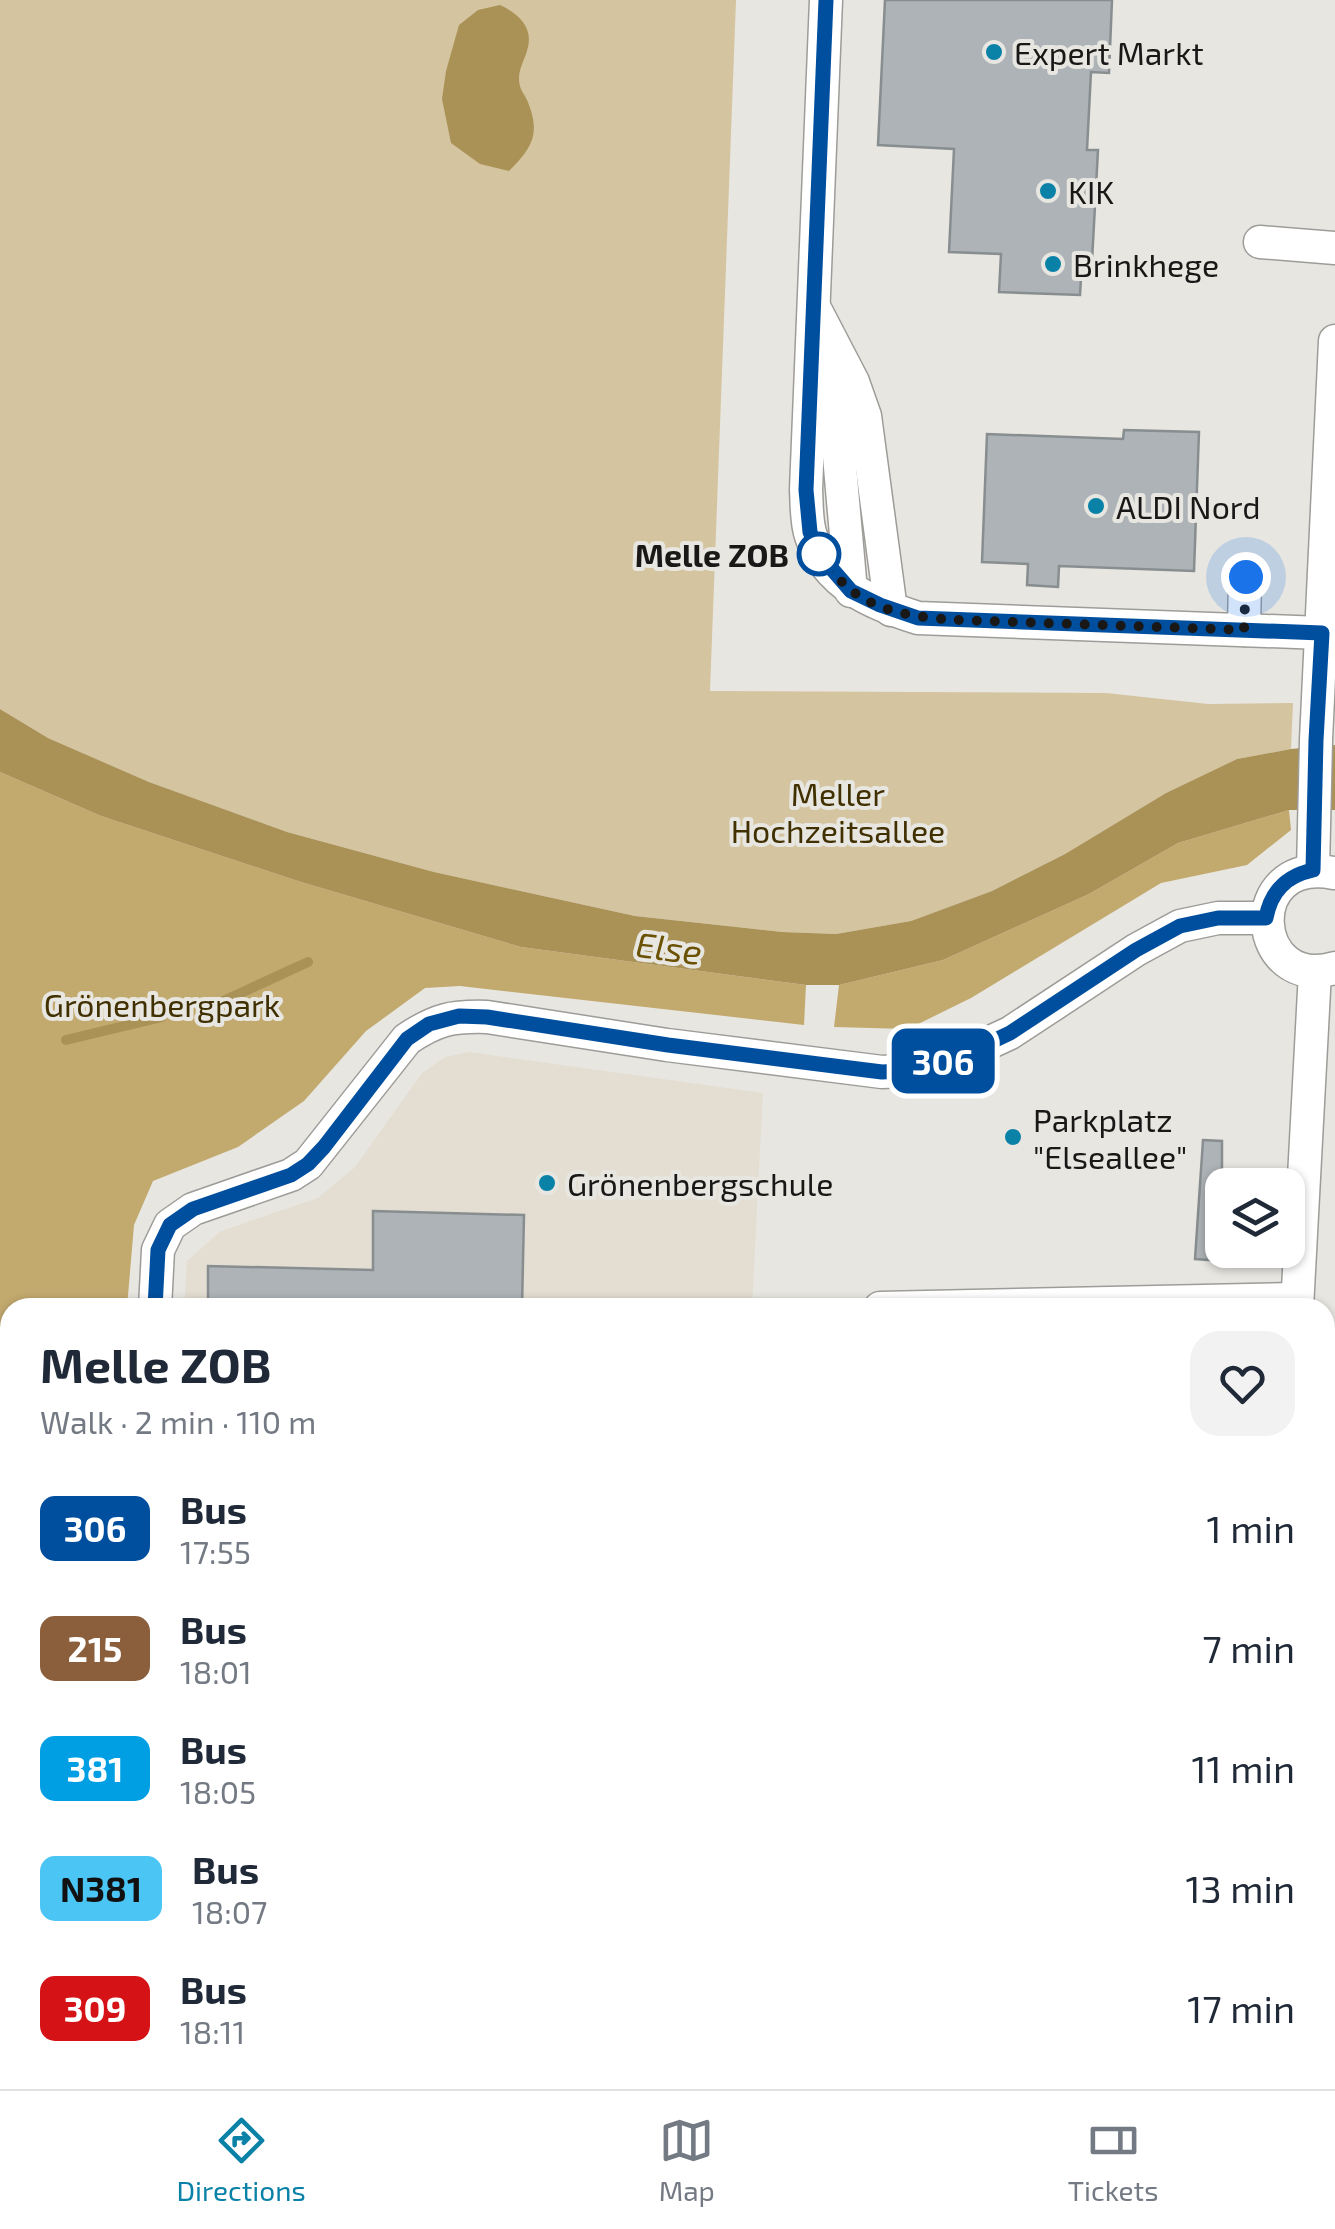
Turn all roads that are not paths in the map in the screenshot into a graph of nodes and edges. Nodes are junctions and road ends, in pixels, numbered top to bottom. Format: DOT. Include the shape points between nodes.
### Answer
graph roads {
  1 [pos="826,0"];
  2 [pos="1260,242"];
  3 [pos="1335,248"];
  4 [pos="812,303"];
  5 [pos="829,339"];
  6 [pos="1335,341"];
  7 [pos="1246,577"];
  8 [pos="851,591"];
  9 [pos="892,610"];
  10 [pos="1244,630"];
  11 [pos="1322,633"];
  12 [pos="1327,679"];
  13 [pos="1324,872"];
  14 [pos="1266,918"];
  15 [pos="1325,970"];
  16 [pos="156,1298"];
  17 [pos="1297,1298"];
  1 -- 4 [label="street"];
  2 -- 3 [label="street"];
  4 -- 5 [label="street"];
  4 -- 8 [label="street" via="810,532 819,554"];
  5 -- 8 [label="street"];
  5 -- 9 [label="street" via="865,416"];
  6 -- 11 [label="street"];
  7 -- 10 [label="street"];
  8 -- 9 [label="street"];
  9 -- 10 [label="street" via="918,618"];
  10 -- 11 [label="street"];
  11 -- 12 [label="street"];
  12 -- 13 [label="street" via="1316,740 1314,828"];
  13 -- 14 [label="street" via="1288,879 1276,890"];
  14 -- 15 [label="street" via="1268,936 1286,961"];
  14 -- 16 [label="street" via="1180,926 1010,1033 920,1070 882,1072 487,1017 429,1024 407,1039 308,1164 193,1209 170,1225 158,1250"];
  15 -- 17 [label="street"];
}
